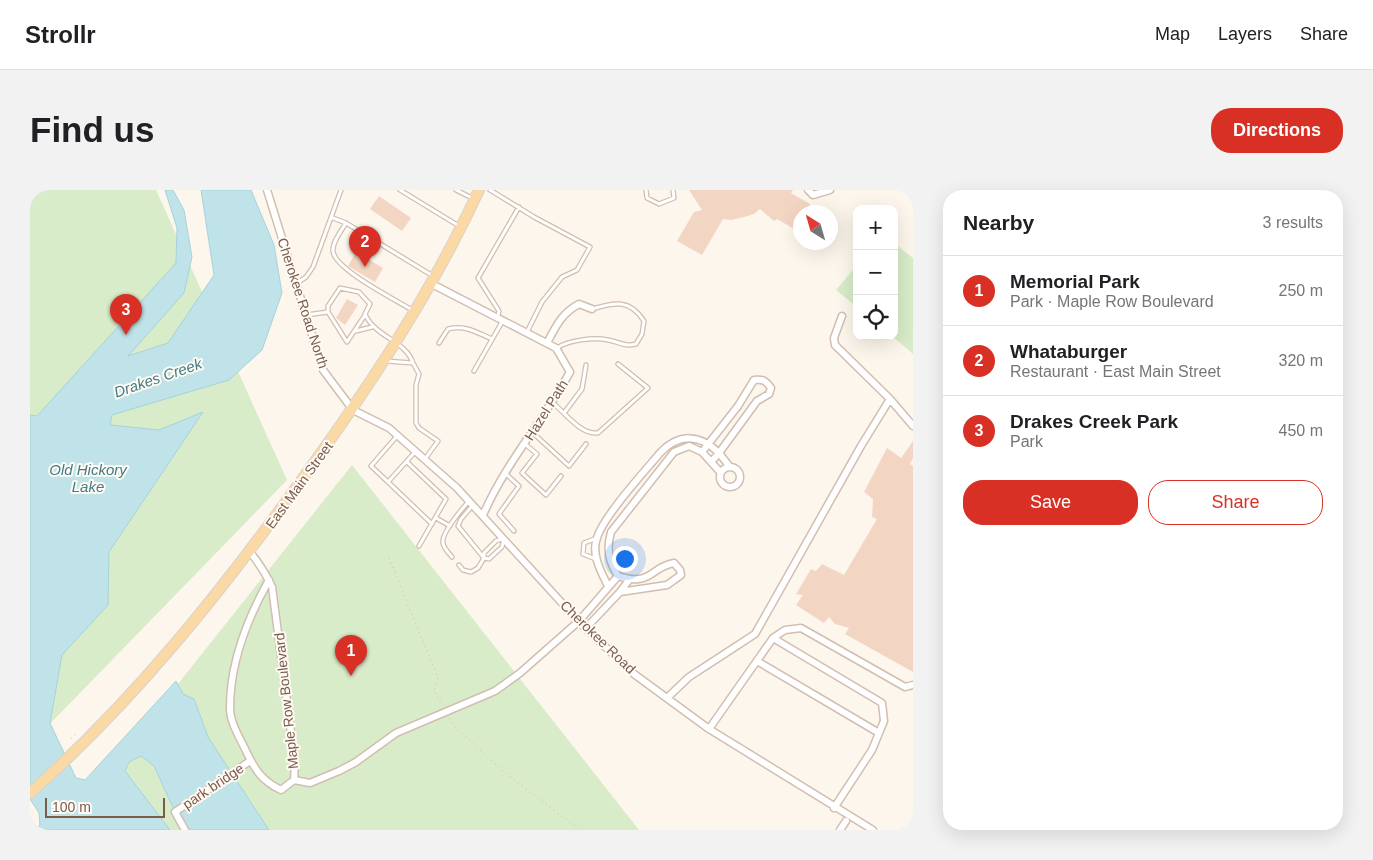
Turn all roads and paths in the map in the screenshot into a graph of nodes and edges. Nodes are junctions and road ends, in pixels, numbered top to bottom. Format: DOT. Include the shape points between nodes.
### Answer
graph roads {
  1 [pos="268,190"];
  2 [pos="341,190"];
  3 [pos="400,190"];
  4 [pos="456,190"];
  5 [pos="490,190"];
  6 [pos="646,190"];
  7 [pos="673,190"];
  8 [pos="808,190"];
  9 [pos="830,190"];
  10 [pos="477,195"];
  11 [pos="519,207"];
  12 [pos="333,218"];
  13 [pos="346,223"];
  14 [pos="461,228"];
  15 [pos="432,280"];
  16 [pos="296,284"];
  17 [pos="592,309"];
  18 [pos="413,310"];
  19 [pos="328,312"];
  20 [pos="365,314"];
  21 [pos="306,315"];
  22 [pos="842,316"];
  23 [pos="499,321"];
  24 [pos="372,327"];
  25 [pos="356,331"];
  26 [pos="526,332"];
  27 [pos="492,339"];
  28 [pos="394,342"];
  29 [pos="439,343"];
  30 [pos="547,343"];
  31 [pos="556,348"];
  32 [pos="383,361"];
  33 [pos="413,364"];
  34 [pos="618,364"];
  35 [pos="586,365"];
  36 [pos="474,371"];
  37 [pos="890,399"];
  38 [pos="553,403"];
  39 [pos="352,410"];
  40 [pos="564,413"];
  41 [pos="913,426"];
  42 [pos="532,433"];
  43 [pos="397,436"];
  44 [pos="525,444"];
  45 [pos="586,444"];
  46 [pos="710,444"];
  47 [pos="416,452"];
  48 [pos="702,452"];
  49 [pos="719,453"];
  50 [pos="425,460"];
  51 [pos="406,462"];
  52 [pos="711,462"];
  53 [pos="648,467"];
  54 [pos="730,467"];
  55 [pos="721,472"];
  56 [pos="506,473"];
  57 [pos="656,473"];
  58 [pos="562,476"];
  59 [pos="388,482"];
  60 [pos="471,503"];
  61 [pos="619,504"];
  62 [pos="627,510"];
  63 [pos="483,515"];
  64 [pos="436,518"];
  65 [pos="432,524"];
  66 [pos="450,526"];
  67 [pos="514,531"];
  68 [pos="597,536"];
  69 [pos="609,537"];
  70 [pos="504,538"];
  71 [pos="419,546"];
  72 [pos="250,552"];
  73 [pos="452,557"];
  74 [pos="484,558"];
  75 [pos="597,559"];
  76 [pos="459,565"];
  77 [pos="618,576"];
  78 [pos="269,580"];
  79 [pos="629,580"];
  80 [pos="608,586"];
  81 [pos="620,592"];
  82 [pos="579,621"];
  83 [pos="586,628"];
  84 [pos="773,638"];
  85 [pos="757,661"];
  86 [pos="913,685"];
  87 [pos="668,698"];
  88 [pos="709,729"];
  89 [pos="78,732"];
  90 [pos="879,733"];
  91 [pos="71,739"];
  92 [pos="250,760"];
  93 [pos="294,780"];
  94 [pos="30,793"];
  95 [pos="834,808"];
  96 [pos="846,821"];
  97 [pos="185,830"];
  98 [pos="840,830"];
  99 [pos="873,830"];
  1 -- 16 [label="street, Cherokee Road North"];
  2 -- 12 [label="lane"];
  3 -- 14 [label="lane"];
  4 -- 10 [label="lane"];
  5 -- 11 [label="lane"];
  6 -- 7 [label="lane" via="647,198 659,204 674,198"];
  8 -- 9 [label="street" via="812,195"];
  10 -- 14 [label="main road, East Main Street"];
  11 -- 23 [label="lane" via="478,278 499,311"];
  11 -- 26 [label="lane" via="590,247 578,270 562,277 542,302"];
  12 -- 13 [label="lane"];
  12 -- 16 [label="lane" via="313,267"];
  13 -- 15 [label="lane"];
  13 -- 18 [label="lane" via="334,247 334,254 348,272"];
  14 -- 15 [label="main road, East Main Street"];
  15 -- 18 [label="main road, East Main Street"];
  15 -- 23 [label="street"];
  16 -- 21 [label="street, Cherokee Road North"];
  17 -- 30 [label="street" via="579,304 570,308 561,316"];
  17 -- 31 [label="lane" via="625,304 636,309 644,321 636,344 626,347 608,340 585,340"];
  18 -- 28 [label="main road, East Main Street"];
  19 -- 20 [label="lane" via="328,306 340,288 359,292 366,299 370,304"];
  19 -- 21 [label="lane"];
  19 -- 25 [label="lane" via="347,342"];
  20 -- 24 [label="lane"];
  20 -- 25 [label="lane"];
  21 -- 39 [label="street, Cherokee Road North" via="323,370"];
  22 -- 37 [label="street" via="834,338 835,345"];
  23 -- 26 [label="street"];
  23 -- 27 [label="lane"];
  24 -- 25 [label="lane"];
  24 -- 28 [label="lane"];
  26 -- 30 [label="street"];
  27 -- 29 [label="lane" via="466,327 457,327 448,329"];
  27 -- 36 [label="lane"];
  28 -- 32 [label="main road, East Main Street"];
  28 -- 33 [label="lane" via="412,359"];
  30 -- 31 [label="street"];
  31 -- 38 [label="street, Hazel Path" via="570,372"];
  32 -- 33 [label="lane"];
  32 -- 39 [label="main road, East Main Street"];
  33 -- 50 [label="lane" via="419,374 416,423 438,441"];
  34 -- 40 [label="lane" via="648,388 598,433 590,434"];
  35 -- 40 [label="lane" via="582,389"];
  37 -- 41 [label="street"];
  37 -- 87 [label="street" via="755,634 689,677"];
  38 -- 40 [label="lane"];
  38 -- 42 [label="street, Hazel Path"];
  39 -- 43 [label="street, Cherokee Road" via="389,428"];
  39 -- 72 [label="main road, East Main Street"];
  42 -- 44 [label="street, Hazel Path"];
  42 -- 45 [label="lane" via="569,466"];
  43 -- 47 [label="street, Cherokee Road"];
  43 -- 59 [label="lane" via="371,466"];
  44 -- 56 [label="street, Hazel Path"];
  44 -- 58 [label="lane" via="537,454 522,473 546,495"];
  46 -- 48 [label="street"];
  46 -- 49 [label="street"];
  46 -- 49 [label="street" via="754,380 766,381 771,388 769,394 757,401"];
  46 -- 53 [label="street" via="698,438 682,437 666,446"];
  47 -- 50 [label="street, Cherokee Road"];
  47 -- 51 [label="lane"];
  48 -- 52 [label="street"];
  48 -- 57 [label="street" via="689,446 674,452"];
  49 -- 52 [label="street"];
  49 -- 54 [label="street"];
  50 -- 60 [label="street, Cherokee Road"];
  51 -- 59 [label="lane"];
  51 -- 64 [label="lane" via="446,499"];
  52 -- 55 [label="street"];
  53 -- 57 [label="street"];
  53 -- 61 [label="street"];
  54 -- 55 [label="street"];
  54 -- 55 [label="street" via="740,475 734,486 722,484"];
  56 -- 63 [label="street, Hazel Path" via="493,491"];
  56 -- 67 [label="lane" via="519,486 499,514"];
  57 -- 62 [label="street"];
  59 -- 65 [label="lane"];
  60 -- 63 [label="street, Cherokee Road"];
  60 -- 66 [label="lane"];
  60 -- 74 [label="lane" via="458,526"];
  61 -- 62 [label="street"];
  61 -- 68 [label="street"];
  62 -- 69 [label="street"];
  63 -- 70 [label="street, Cherokee Road"];
  64 -- 65 [label="lane"];
  64 -- 66 [label="lane"];
  65 -- 71 [label="lane"];
  66 -- 73 [label="lane" via="443,542"];
  68 -- 69 [label="street"];
  68 -- 75 [label="street"];
  68 -- 75 [label="lane" via="584,543 583,554"];
  69 -- 77 [label="street" via="610,564"];
  70 -- 74 [label="lane" via="496,541 484,553"];
  70 -- 74 [label="lane" via="502,547 489,559"];
  70 -- 82 [label="street, Cherokee Road"];
  72 -- 78 [label="street, Maple Row Boulevard"];
  72 -- 94 [label="main road, East Main Street" via="124,702"];
  74 -- 76 [label="lane" via="471,572"];
  75 -- 80 [label="street"];
  77 -- 79 [label="street"];
  77 -- 80 [label="street"];
  78 -- 92 [label="street, Maple Row Boulevard" via="248,622 237,655 230,709 235,729"];
  78 -- 93 [label="street, Maple Row Boulevard" via="280,634 295,763"];
  79 -- 81 [label="street"];
  79 -- 81 [label="street" via="648,577 674,563 681,575 667,585"];
  80 -- 82 [label="street"];
  81 -- 83 [label="street"];
  82 -- 83 [label="street, Cherokee Road"];
  82 -- 93 [label="street" via="495,691 396,733 339,771 310,783"];
  83 -- 87 [label="street, Cherokee Road" via="634,674"];
  84 -- 85 [label="street"];
  84 -- 86 [label="street" via="785,630 801,628 905,687"];
  84 -- 90 [label="street" via="882,703 884,721"];
  85 -- 88 [label="street"];
  85 -- 90 [label="street"];
  87 -- 88 [label="street, Cherokee Road"];
  88 -- 95 [label="street, Cherokee Road"];
  89 -- 91 [label="path"];
  90 -- 95 [label="street" via="872,750"];
  92 -- 93 [label="street, Maple Row Boulevard" via="266,783 281,790"];
  92 -- 97 [label="street, park bridge" via="175,812"];
  95 -- 99 [label="street, Cherokee Road"];
  96 -- 98 [label="street"];
}
